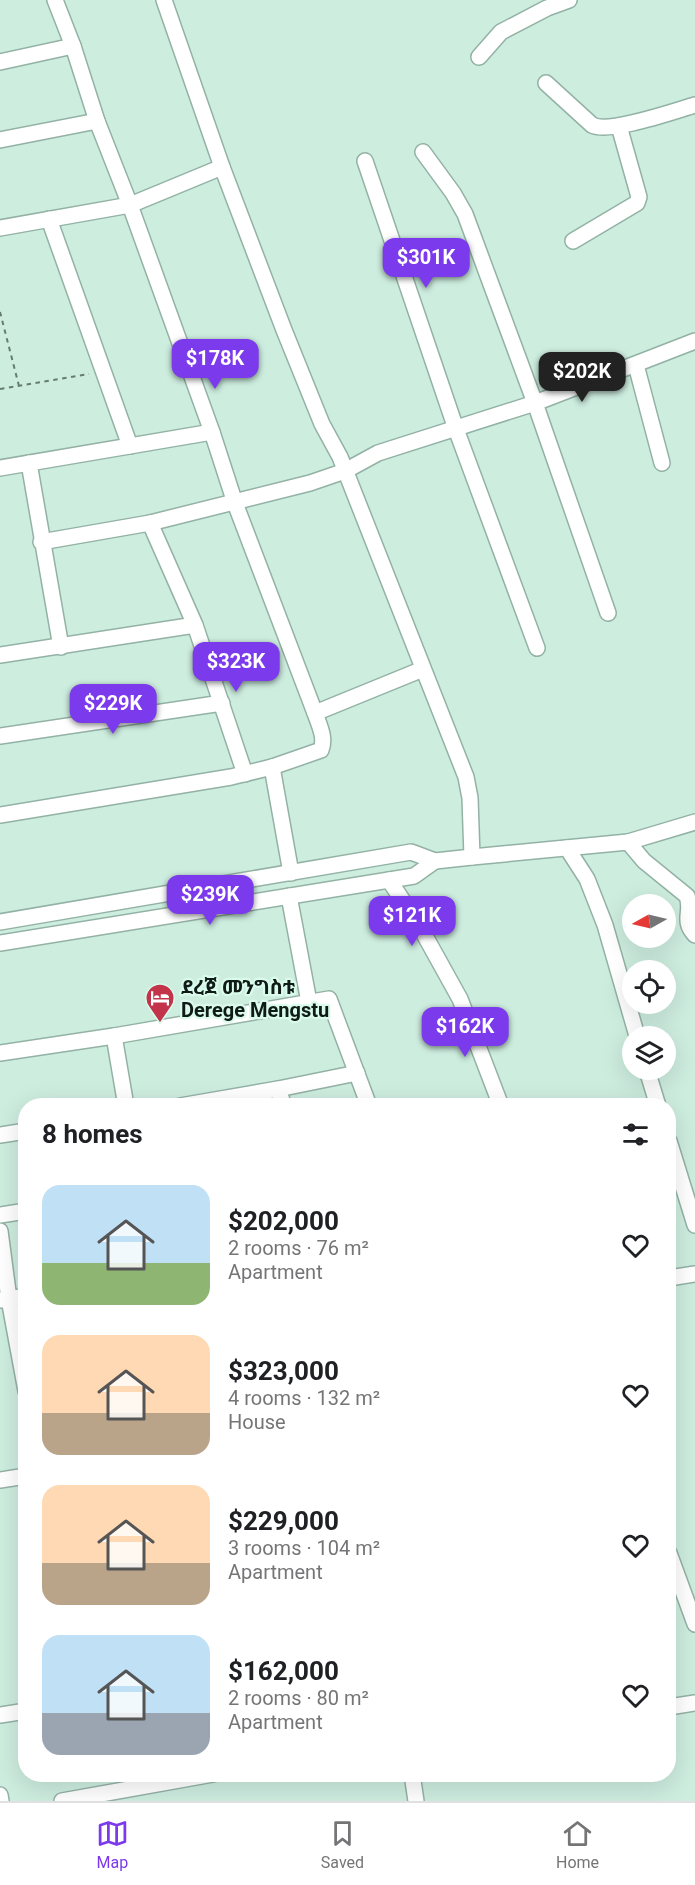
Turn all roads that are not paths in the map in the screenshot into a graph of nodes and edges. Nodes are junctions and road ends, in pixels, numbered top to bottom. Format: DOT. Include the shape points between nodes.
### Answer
graph roads {
  1 [pos="55,0"];
  2 [pos="164,0"];
  3 [pos="569,0"];
  4 [pos="73,46"];
  5 [pos="478,57"];
  6 [pos="0,62"];
  7 [pos="546,83"];
  8 [pos="695,105"];
  9 [pos="97,121"];
  10 [pos="619,126"];
  11 [pos="0,140"];
  12 [pos="423,152"];
  13 [pos="365,161"];
  14 [pos="222,167"];
  15 [pos="130,205"];
  16 [pos="49,219"];
  17 [pos="0,228"];
  18 [pos="573,241"];
  19 [pos="695,341"];
  20 [pos="636,365"];
  21 [pos="535,403"];
  22 [pos="456,429"];
  23 [pos="212,432"];
  24 [pos="130,446"];
  25 [pos="29,463"];
  26 [pos="662,463"];
  27 [pos="0,468"];
  28 [pos="345,471"];
  29 [pos="235,502"];
  30 [pos="150,523"];
  31 [pos="41,543"];
  32 [pos="608,613"];
  33 [pos="195,625"];
  34 [pos="61,646"];
  35 [pos="537,648"];
  36 [pos="0,655"];
  37 [pos="423,669"];
  38 [pos="222,703"];
  39 [pos="315,713"];
  40 [pos="0,736"];
  41 [pos="272,767"];
  42 [pos="245,774"];
  43 [pos="0,815"];
  44 [pos="695,822"];
  45 [pos="628,842"];
  46 [pos="567,848"];
  47 [pos="472,858"];
  48 [pos="435,861"];
  49 [pos="291,873"];
  50 [pos="388,880"];
  51 [pos="289,896"];
  52 [pos="0,922"];
  53 [pos="695,936"];
  54 [pos="0,943"];
  55 [pos="309,1002"];
  56 [pos="634,1026"];
  57 [pos="114,1036"];
  58 [pos="0,1053"];
  59 [pos="357,1073"];
  60 [pos="650,1080"];
  61 [pos="278,1089"];
  62 [pos="125,1098"];
  63 [pos="226,1098"];
  64 [pos="281,1098"];
  65 [pos="366,1098"];
  66 [pos="498,1098"];
  67 [pos="656,1098"];
  68 [pos="18,1132"];
  69 [pos="0,1135"];
  70 [pos="676,1164"];
  71 [pos="18,1212"];
  72 [pos="0,1215"];
  73 [pos="695,1225"];
  74 [pos="0,1231"];
  75 [pos="695,1274"];
  76 [pos="676,1277"];
  77 [pos="5,1299"];
  78 [pos="18,1355"];
  79 [pos="18,1477"];
  80 [pos="0,1480"];
  81 [pos="676,1572"];
  82 [pos="695,1624"];
  83 [pos="695,1703"];
  84 [pos="676,1706"];
  85 [pos="18,1712"];
  86 [pos="0,1715"];
  87 [pos="168,1782"];
  88 [pos="413,1782"];
  89 [pos="0,1795"];
  90 [pos="1,1801"];
  91 [pos="62,1801"];
  92 [pos="416,1801"];
  1 -- 4 [label="street"];
  2 -- 14 [label="street"];
  3 -- 5 [label="street" via="501,32"];
  4 -- 6 [label="street"];
  4 -- 9 [label="street"];
  7 -- 10 [label="street" via="598,129"];
  8 -- 10 [label="street"];
  9 -- 11 [label="street"];
  9 -- 15 [label="street"];
  10 -- 18 [label="street" via="639,197 637,203"];
  12 -- 21 [label="street" via="465,214"];
  13 -- 22 [label="street"];
  14 -- 15 [label="street"];
  14 -- 28 [label="street" via="322,424"];
  15 -- 16 [label="street"];
  15 -- 23 [label="street"];
  16 -- 17 [label="street"];
  16 -- 24 [label="street"];
  19 -- 20 [label="street"];
  20 -- 21 [label="street"];
  20 -- 26 [label="street"];
  21 -- 22 [label="street"];
  21 -- 32 [label="street"];
  22 -- 28 [label="street" via="378,453"];
  22 -- 35 [label="street"];
  23 -- 24 [label="street"];
  23 -- 29 [label="street"];
  24 -- 25 [label="street"];
  25 -- 27 [label="street"];
  25 -- 31 [label="street"];
  28 -- 29 [label="street"];
  28 -- 37 [label="street"];
  29 -- 30 [label="street"];
  29 -- 39 [label="street"];
  30 -- 31 [label="street"];
  30 -- 33 [label="street"];
  31 -- 34 [label="street"];
  33 -- 34 [label="street"];
  33 -- 38 [label="street"];
  34 -- 36 [label="street"];
  37 -- 39 [label="street"];
  37 -- 47 [label="street" via="466,777"];
  38 -- 40 [label="street"];
  38 -- 42 [label="street"];
  39 -- 41 [label="street" via="323,735 321,750"];
  41 -- 42 [label="street"];
  41 -- 49 [label="street"];
  42 -- 43 [label="street"];
  44 -- 45 [label="street"];
  45 -- 46 [label="street"];
  45 -- 53 [label="street" via="644,861 687,896 686,919"];
  46 -- 47 [label="street"];
  46 -- 56 [label="street" via="587,879 605,925"];
  47 -- 48 [label="street"];
  48 -- 49 [label="street" via="411,852"];
  48 -- 50 [label="street" via="414,876"];
  49 -- 52 [label="street"];
  50 -- 51 [label="street"];
  50 -- 66 [label="street" via="419,925 460,999"];
  51 -- 54 [label="street"];
  51 -- 55 [label="street"];
  55 -- 57 [label="street"];
  55 -- 59 [label="street" via="329,999"];
  57 -- 58 [label="street"];
  57 -- 62 [label="street"];
  59 -- 61 [label="street"];
  59 -- 65 [label="street"];
  60 -- 67 [label="street"];
  61 -- 63 [label="street"];
  61 -- 64 [label="street"];
  68 -- 69 [label="street"];
  70 -- 73 [label="street"];
  71 -- 72 [label="street"];
  74 -- 77 [label="street"];
  75 -- 76 [label="street"];
  77 -- 78 [label="street"];
  79 -- 80 [label="street"];
  81 -- 82 [label="street"];
  83 -- 84 [label="street"];
  85 -- 86 [label="street"];
  87 -- 91 [label="street"];
  88 -- 92 [label="street"];
  89 -- 90 [label="street"];
}
